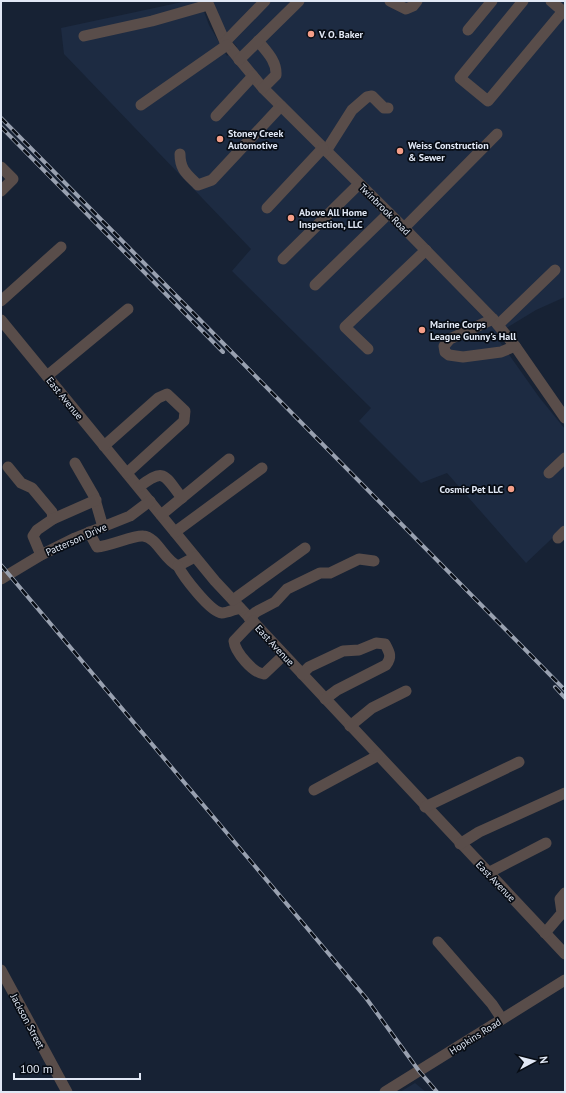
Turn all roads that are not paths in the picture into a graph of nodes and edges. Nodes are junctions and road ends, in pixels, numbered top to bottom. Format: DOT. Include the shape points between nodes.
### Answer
graph roads {
  1 [pos="265,1"];
  2 [pos="299,1"];
  3 [pos="390,1"];
  4 [pos="417,1"];
  5 [pos="492,1"];
  6 [pos="523,1"];
  7 [pos="551,1"];
  8 [pos="208,3"];
  9 [pos="564,12"];
  10 [pos="468,30"];
  11 [pos="84,36"];
  12 [pos="258,41"];
  13 [pos="226,43"];
  14 [pos="239,60"];
  15 [pos="253,76"];
  16 [pos="263,88"];
  17 [pos="141,105"];
  18 [pos="281,106"];
  19 [pos="388,108"];
  20 [pos="216,116"];
  21 [pos="497,134"];
  22 [pos="324,149"];
  23 [pos="180,154"];
  24 [pos="1,167"];
  25 [pos="359,184"];
  26 [pos="1,191"];
  27 [pos="266,208"];
  28 [pos="390,213"];
  29 [pos="404,228"];
  30 [pos="61,247"];
  31 [pos="426,250"];
  32 [pos="283,259"];
  33 [pos="555,270"];
  34 [pos="315,285"];
  35 [pos="1,301"];
  36 [pos="128,309"];
  37 [pos="1,321"];
  38 [pos="495,322"];
  39 [pos="515,346"];
  40 [pos="368,349"];
  41 [pos="47,376"];
  42 [pos="565,418"];
  43 [pos="104,446"];
  44 [pos="565,458"];
  45 [pos="229,459"];
  46 [pos="75,463"];
  47 [pos="8,467"];
  48 [pos="262,468"];
  49 [pos="127,473"];
  50 [pos="549,473"];
  51 [pos="139,487"];
  52 [pos="182,498"];
  53 [pos="96,500"];
  54 [pos="150,501"];
  55 [pos="161,515"];
  56 [pos="53,519"];
  57 [pos="103,527"];
  58 [pos="89,532"];
  59 [pos="175,532"];
  60 [pos="305,548"];
  61 [pos="41,555"];
  62 [pos="195,557"];
  63 [pos="374,561"];
  64 [pos="178,566"];
  65 [pos="1,579"];
  66 [pos="237,604"];
  67 [pos="251,620"];
  68 [pos="284,655"];
  69 [pos="302,674"];
  70 [pos="406,691"];
  71 [pos="325,699"];
  72 [pos="350,726"];
  73 [pos="378,756"];
  74 [pos="520,762"];
  75 [pos="314,790"];
  76 [pos="565,792"];
  77 [pos="425,807"];
  78 [pos="546,843"];
  79 [pos="460,844"];
  80 [pos="488,873"];
  81 [pos="565,893"];
  82 [pos="545,933"];
  83 [pos="438,942"];
  84 [pos="565,954"];
  85 [pos="1,970"];
  86 [pos="565,980"];
  87 [pos="502,1019"];
  88 [pos="67,1092"];
  89 [pos="385,1092"];
  1 -- 13 [label="street"];
  2 -- 12 [label="street"];
  3 -- 4 [label="street" via="406,9"];
  5 -- 10 [label="street"];
  6 -- 9 [label="street" via="460,78 488,101"];
  7 -- 9 [label="street"];
  8 -- 11 [label="street" via="152,22"];
  8 -- 13 [label="street, Twinbrook Road"];
  12 -- 14 [label="street"];
  12 -- 16 [label="street" via="272,58 277,71"];
  13 -- 14 [label="street, Twinbrook Road"];
  13 -- 17 [label="street"];
  14 -- 15 [label="street, Twinbrook Road"];
  15 -- 16 [label="street, Twinbrook Road"];
  15 -- 20 [label="street"];
  16 -- 18 [label="street, Twinbrook Road"];
  18 -- 22 [label="street, Twinbrook Road"];
  18 -- 23 [label="street" via="212,180 198,184 184,171 180,164"];
  19 -- 22 [label="street" via="384,108 372,96 367,97 352,110"];
  21 -- 29 [label="street"];
  22 -- 25 [label="street, Twinbrook Road"];
  22 -- 27 [label="street"];
  24 -- 26 [label="street" via="13,180"];
  25 -- 28 [label="street, Twinbrook Road"];
  25 -- 32 [label="street"];
  28 -- 29 [label="street, Twinbrook Road"];
  28 -- 34 [label="street"];
  29 -- 31 [label="street, Twinbrook Road"];
  30 -- 35 [label="street"];
  31 -- 38 [label="street, Twinbrook Road"];
  31 -- 40 [label="street" via="345,326"];
  33 -- 38 [label="street"];
  36 -- 41 [label="street"];
  37 -- 41 [label="street, East Avenue"];
  38 -- 39 [label="street, Twinbrook Road"];
  38 -- 39 [label="street" via="450,339 444,346 445,352 463,357 501,352"];
  39 -- 42 [label="street, Twinbrook Road"];
  41 -- 43 [label="street, East Avenue"];
  43 -- 49 [label="street, East Avenue"];
  43 -- 49 [label="street" via="158,398 168,394 185,411 184,421"];
  44 -- 50 [label="street"];
  45 -- 52 [label="street"];
  46 -- 53 [label="street"];
  47 -- 56 [label="street" via="21,483 32,488 52,512"];
  48 -- 59 [label="street"];
  49 -- 51 [label="street, East Avenue"];
  51 -- 52 [label="street" via="153,477 161,475 166,477"];
  51 -- 54 [label="street, East Avenue"];
  52 -- 55 [label="street"];
  53 -- 56 [label="street"];
  53 -- 57 [label="street"];
  54 -- 55 [label="street, East Avenue"];
  54 -- 57 [label="street, Patterson Drive" via="130,516"];
  55 -- 59 [label="street, East Avenue"];
  56 -- 61 [label="street" via="33,536"];
  57 -- 58 [label="street, Patterson Drive"];
  58 -- 61 [label="street, Patterson Drive"];
  58 -- 64 [label="street" via="97,547 107,547 143,536 152,540 170,562"];
  59 -- 62 [label="street, East Avenue"];
  60 -- 66 [label="street"];
  61 -- 65 [label="street, Patterson Drive"];
  62 -- 64 [label="street"];
  62 -- 66 [label="street, East Avenue"];
  63 -- 67 [label="street" via="359,559 330,573 320,573 287,589 275,602 256,612"];
  64 -- 66 [label="street" via="213,610 222,613"];
  66 -- 67 [label="street, East Avenue"];
  67 -- 68 [label="street, East Avenue"];
  67 -- 68 [label="street" via="234,641 234,648 257,673 264,674"];
  68 -- 69 [label="street, East Avenue"];
  69 -- 71 [label="street, East Avenue"];
  69 -- 71 [label="street" via="309,667 343,651 359,650 376,643 385,644 391,653 386,665 337,690"];
  70 -- 72 [label="street" via="372,708"];
  71 -- 72 [label="street, East Avenue"];
  72 -- 73 [label="street, East Avenue"];
  73 -- 75 [label="street"];
  73 -- 77 [label="street, East Avenue"];
  74 -- 77 [label="street"];
  76 -- 79 [label="street" via="478,832"];
  77 -- 79 [label="street, East Avenue"];
  78 -- 80 [label="street"];
  79 -- 80 [label="street, East Avenue"];
  80 -- 82 [label="street, East Avenue"];
  81 -- 82 [label="street" via="560,898 562,914"];
  82 -- 84 [label="street, East Avenue"];
  83 -- 87 [label="street"];
  85 -- 88 [label="street, Jackson Street"];
  86 -- 87 [label="street, Hopkins Road"];
  87 -- 89 [label="street, Hopkins Road"];
}
